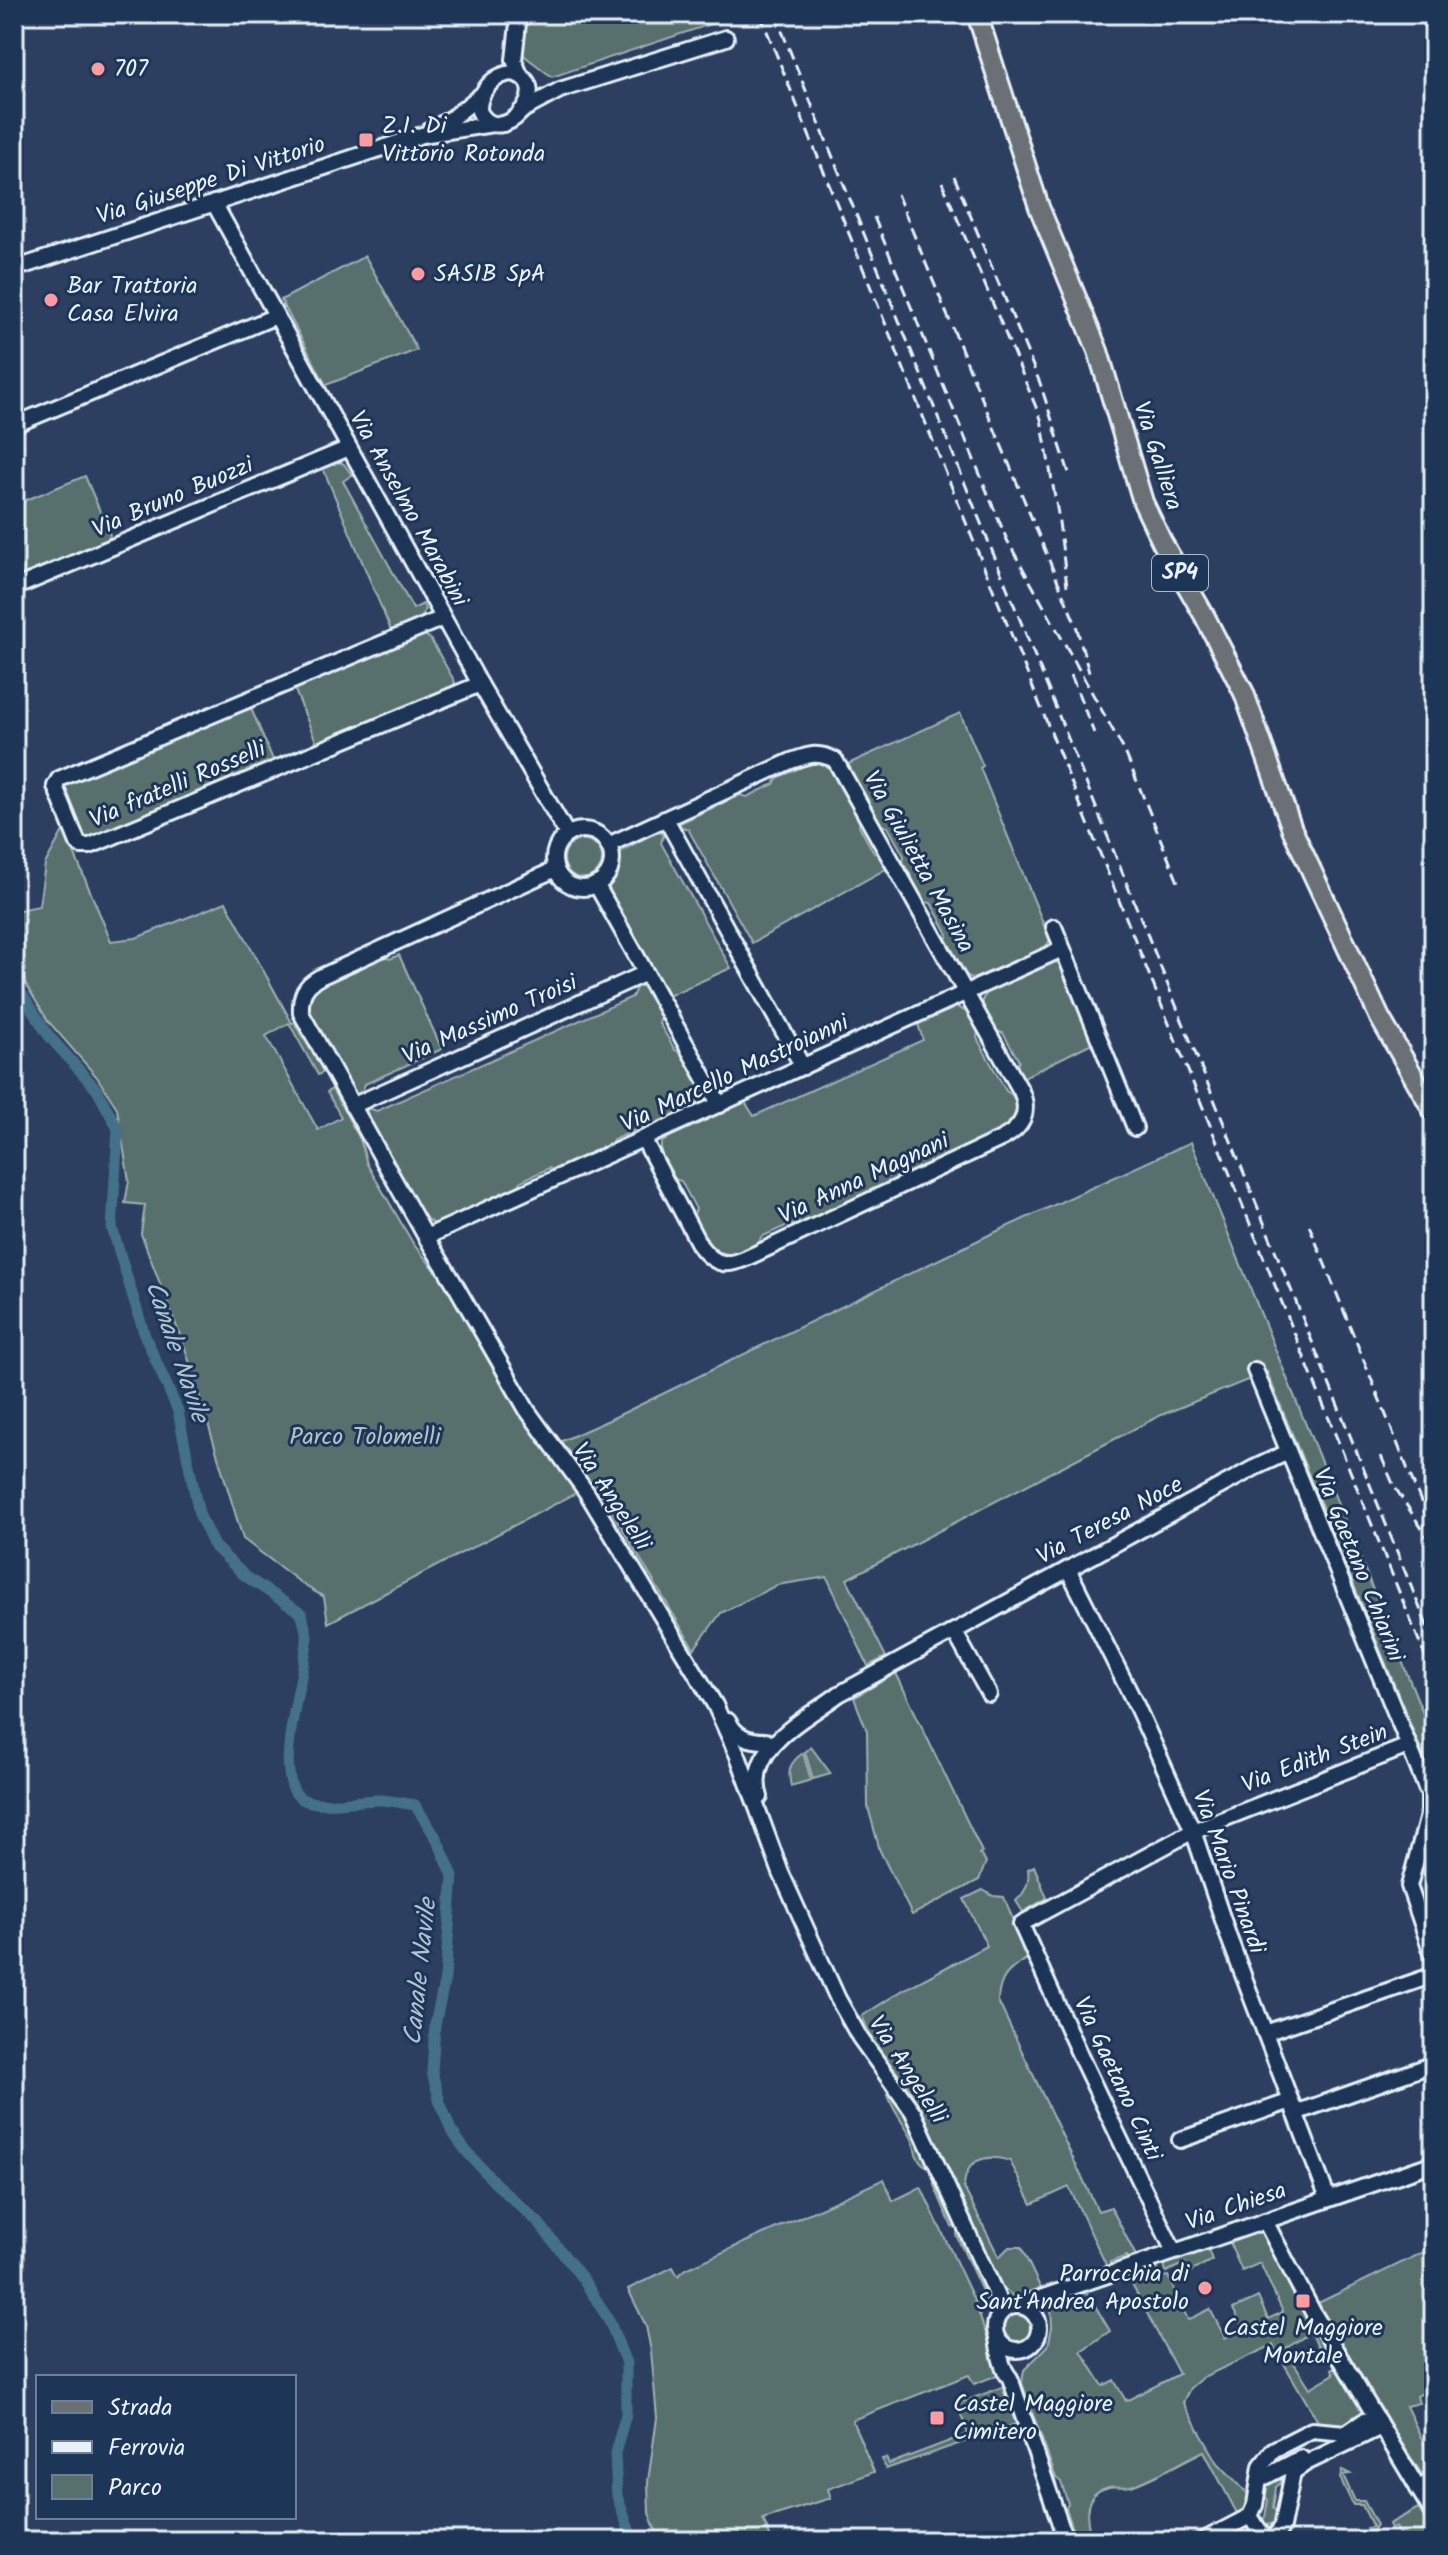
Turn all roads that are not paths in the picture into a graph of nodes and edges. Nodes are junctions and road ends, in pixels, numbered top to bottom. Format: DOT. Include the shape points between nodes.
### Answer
graph roads {
  1 [pos="519,14"];
  2 [pos="977,14"];
  3 [pos="515,35"];
  4 [pos="726,38"];
  5 [pos="523,78"];
  6 [pos="491,82"];
  7 [pos="560,90"];
  8 [pos="481,95"];
  9 [pos="521,111"];
  10 [pos="493,124"];
  11 [pos="422,135"];
  12 [pos="214,203"];
  13 [pos="14,269"];
  14 [pos="276,316"];
  15 [pos="14,425"];
  16 [pos="349,448"];
  17 [pos="14,588"];
  18 [pos="443,618"];
  19 [pos="480,684"];
  20 [pos="666,819"];
  21 [pos="567,834"];
  22 [pos="608,845"];
  23 [pos="556,869"];
  24 [pos="596,884"];
  25 [pos="1054,927"];
  26 [pos="1062,949"];
  27 [pos="646,973"];
  28 [pos="966,993"];
  29 [pos="803,1067"];
  30 [pos="720,1105"];
  31 [pos="352,1106"];
  32 [pos="1434,1112"];
  33 [pos="1135,1128"];
  34 [pos="644,1140"];
  35 [pos="426,1237"];
  36 [pos="1255,1370"];
  37 [pos="1288,1452"];
  38 [pos="1068,1569"];
  39 [pos="954,1631"];
  40 [pos="703,1686"];
  41 [pos="989,1694"];
  42 [pos="770,1744"];
  43 [pos="1408,1746"];
  44 [pos="738,1756"];
  45 [pos="1193,1831"];
  46 [pos="778,1864"];
  47 [pos="1434,1959"];
  48 [pos="1434,1975"];
  49 [pos="1265,2033"];
  50 [pos="1434,2064"];
  51 [pos="1293,2107"];
  52 [pos="1180,2140"];
  53 [pos="1434,2163"];
  54 [pos="1328,2199"];
  55 [pos="1265,2221"];
  56 [pos="1174,2252"];
  57 [pos="1053,2294"];
  58 [pos="1011,2307"];
  59 [pos="1036,2317"];
  60 [pos="997,2338"];
  61 [pos="1023,2349"];
  62 [pos="1010,2378"];
  63 [pos="1378,2421"];
  64 [pos="1264,2477"];
  65 [pos="1434,2479"];
  66 [pos="1289,2484"];
  67 [pos="1418,2489"];
  68 [pos="1434,2515"];
  69 [pos="1250,2516"];
  70 [pos="1066,2541"];
  71 [pos="1202,2541"];
  72 [pos="1268,2541"];
  1 -- 3 [label="street, Via Giuseppe Di Vittorio"];
  2 -- 32 [label="main road, Via Galliera / SP4" via="1039,207 1098,351 1143,502 1244,693 1292,829 1380,1018"];
  3 -- 5 [label="street, Via Giuseppe Di Vittorio" via="514,60"];
  3 -- 6 [label="street, Via Giuseppe Di Vittorio"];
  4 -- 7 [label="street, Via Giuseppe Di Vittorio"];
  5 -- 6 [label="street" via="506,74"];
  5 -- 7 [label="street"];
  5 -- 9 [label="street, Via Giuseppe Di Vittorio" via="530,94"];
  6 -- 8 [label="street, Via Giuseppe Di Vittorio"];
  7 -- 9 [label="street, Via Giuseppe Di Vittorio"];
  8 -- 10 [label="street" via="480,114"];
  8 -- 11 [label="street, Via Giuseppe Di Vittorio"];
  9 -- 10 [label="street, Via Giuseppe Di Vittorio" via="510,121"];
  10 -- 11 [label="street, Via Giuseppe Di Vittorio"];
  11 -- 12 [label="street, Via Giuseppe Di Vittorio"];
  12 -- 13 [label="street, Via Giuseppe Di Vittorio"];
  12 -- 14 [label="street, Via Anselmo Marabini"];
  14 -- 15 [label="street"];
  14 -- 16 [label="street, Via Anselmo Marabini"];
  16 -- 17 [label="street, Via Bruno Buozzi"];
  16 -- 18 [label="street, Via Anselmo Marabini"];
  18 -- 19 [label="street, Via Anselmo Marabini"];
  18 -- 19 [label="street, Via fratelli Rosselli" via="59,779 55,786 78,843 90,846"];
  19 -- 21 [label="street, Via Anselmo Marabini"];
  20 -- 22 [label="street, Via Giulietta Masina"];
  20 -- 28 [label="street, Via Giulietta Masina" via="791,761 823,754 835,760"];
  20 -- 29 [label="street"];
  21 -- 22 [label="street" via="594,832"];
  21 -- 23 [label="street" via="554,853"];
  22 -- 24 [label="street" via="611,865"];
  23 -- 24 [label="street" via="576,887"];
  23 -- 31 [label="street, Via Angelelli" via="308,985 301,1013"];
  24 -- 27 [label="street"];
  25 -- 26 [label="street"];
  26 -- 28 [label="street, Via Marcello Mastroianni"];
  26 -- 33 [label="street"];
  27 -- 30 [label="street"];
  27 -- 31 [label="street, Via Massimo Troisi"];
  28 -- 29 [label="street, Via Marcello Mastroianni"];
  28 -- 34 [label="street, Via Anna Magnani" via="1025,1101 1019,1126 751,1256 727,1264 708,1257"];
  29 -- 30 [label="street, Via Marcello Mastroianni"];
  30 -- 34 [label="street, Via Marcello Mastroianni"];
  31 -- 35 [label="street, Via Angelelli"];
  34 -- 35 [label="street, Via Marcello Mastroianni"];
  35 -- 40 [label="street, Via Angelelli" via="527,1410 587,1493"];
  36 -- 37 [label="street, Via Gaetano Chiarini"];
  37 -- 38 [label="street, Via Teresa Noce"];
  37 -- 43 [label="street, Via Gaetano Chiarini"];
  38 -- 39 [label="street, Via Teresa Noce"];
  38 -- 45 [label="street, Via Mario Pinardi"];
  39 -- 41 [label="street"];
  39 -- 42 [label="street, Via Teresa Noce" via="839,1694"];
  40 -- 42 [label="street" via="732,1730"];
  40 -- 44 [label="street, Via Angelelli"];
  42 -- 44 [label="street, Via Teresa Noce"];
  42 -- 46 [label="street" via="757,1787"];
  43 -- 45 [label="street, Via Edith Stein"];
  43 -- 47 [label="street, Via Gaetano Chiarini" via="1431,1803 1409,1893"];
  44 -- 46 [label="street, Via Angelelli"];
  45 -- 49 [label="street, Via Mario Pinardi"];
  45 -- 56 [label="street, Via Gaetano Cinti" via="1021,1924"];
  46 -- 58 [label="street, Via Angelelli" via="847,2018 913,2112 995,2287"];
  48 -- 49 [label="street"];
  49 -- 51 [label="street, Via Mario Pinardi"];
  50 -- 51 [label="street"];
  51 -- 52 [label="street"];
  51 -- 54 [label="street, Via Mario Pinardi"];
  53 -- 54 [label="street, Via Chiesa"];
  54 -- 55 [label="street, Via Chiesa"];
  55 -- 56 [label="street, Via Chiesa"];
  55 -- 63 [label="street"];
  56 -- 57 [label="street, Via Chiesa"];
  57 -- 58 [label="street, Via Chiesa"];
  57 -- 59 [label="street"];
  58 -- 59 [label="street" via="1026,2307"];
  58 -- 60 [label="street" via="995,2323"];
  59 -- 61 [label="street" via="1037,2336"];
  60 -- 61 [label="street" via="1008,2348"];
  60 -- 62 [label="street"];
  61 -- 62 [label="street"];
  62 -- 70 [label="street"];
  63 -- 64 [label="street" via="1364,2421"];
  63 -- 66 [label="street" via="1375,2430 1296,2469"];
  63 -- 67 [label="street"];
  64 -- 66 [label="street" via="1281,2475"];
  64 -- 69 [label="street"];
  65 -- 67 [label="street"];
  66 -- 72 [label="street" via="1282,2527"];
  67 -- 68 [label="street"];
  69 -- 71 [label="street"];
  69 -- 72 [label="street"];
}
